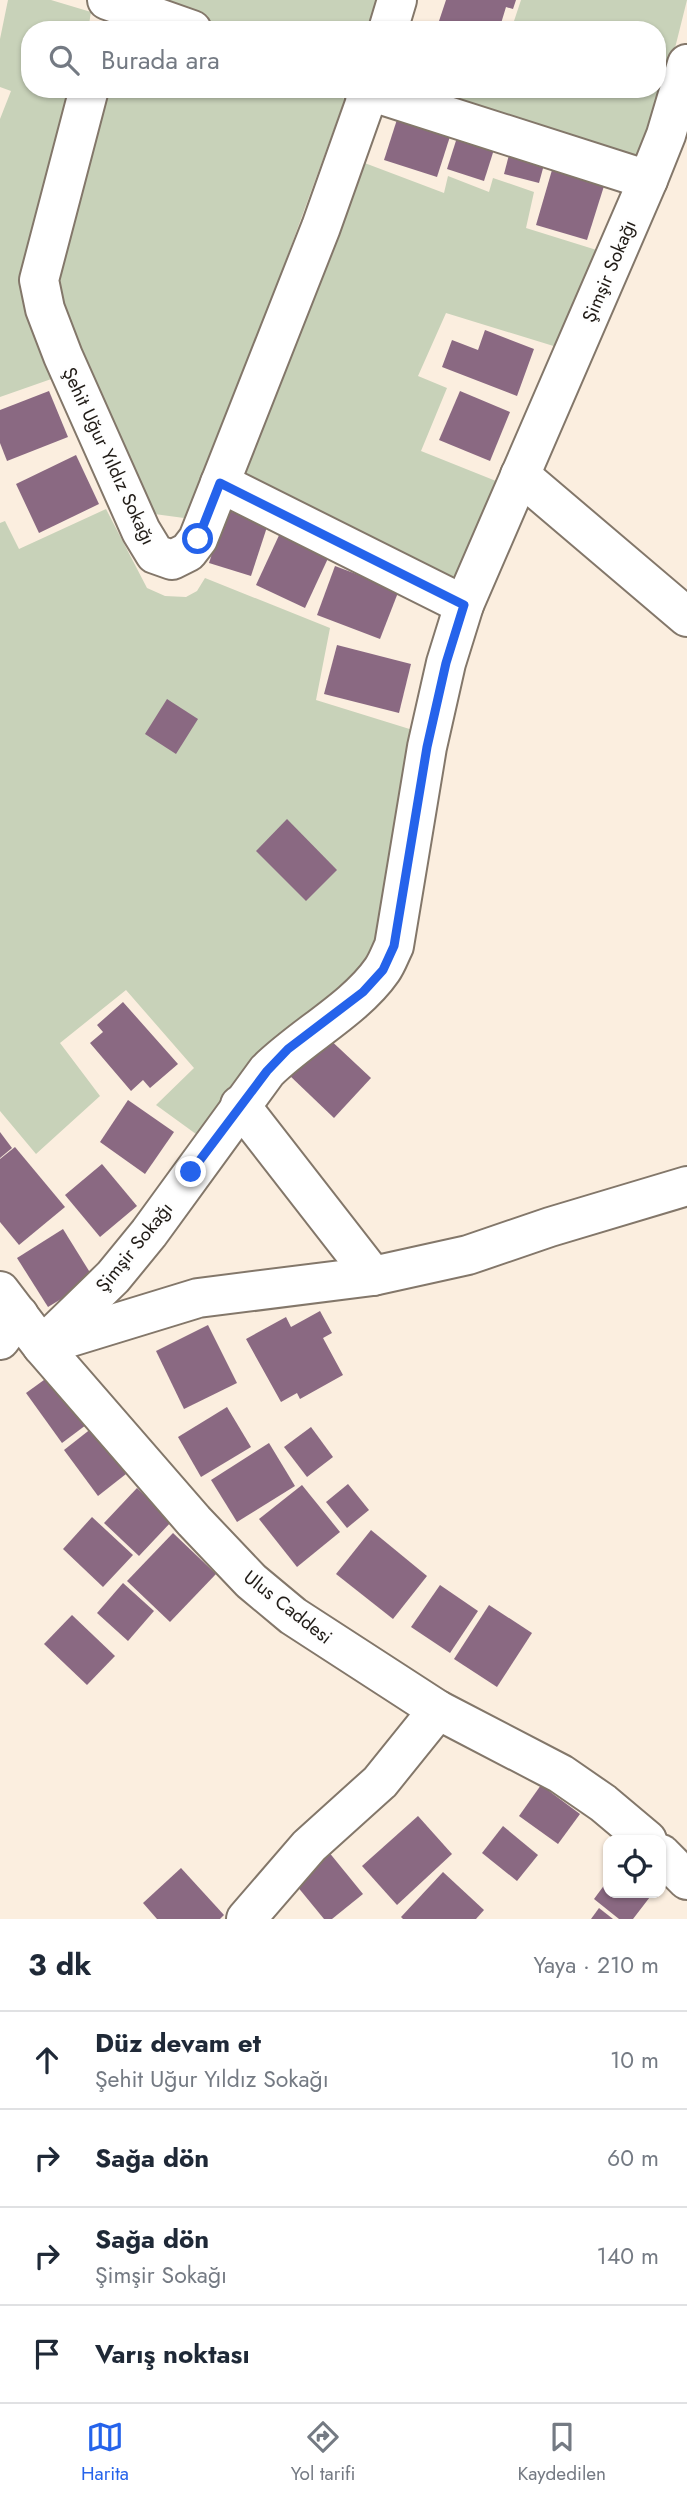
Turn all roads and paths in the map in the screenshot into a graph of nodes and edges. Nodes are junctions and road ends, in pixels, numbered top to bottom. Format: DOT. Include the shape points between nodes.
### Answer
graph roads {
  1 [pos="397,0"];
  2 [pos="108,11"];
  3 [pos="152,21"];
  4 [pos="391,21"];
  5 [pos="687,64"];
  6 [pos="87,98"];
  7 [pos="364,98"];
  8 [pos="392,98"];
  9 [pos="677,137"];
  10 [pos="648,180"];
  11 [pos="520,475"];
  12 [pos="220,483"];
  13 [pos="464,605"];
  14 [pos="687,617"];
  15 [pos="240,1105"];
  16 [pos="687,1186"];
  17 [pos="373,1276"];
  18 [pos="6,1316"];
  19 [pos="42,1346"];
  20 [pos="438,1710"];
  21 [pos="641,1835"];
  22 [pos="666,1859"];
  23 [pos="687,1880"];
  24 [pos="246,1919"];
  1 -- 4 [label="street"];
  2 -- 3 [label="street"];
  5 -- 9 [label="street, Şimşir Sokağı"];
  6 -- 12 [label="street, Şehit Uğur Yıldız Sokağı" via="39,280 45,309 62,356 155,554 172,560 188,552 198,539"];
  7 -- 12 [label="street, Şehit Uğur Yıldız Sokağı" via="321,227"];
  8 -- 10 [label="street, Şehit Uğur Yıldız Sokağı"];
  9 -- 10 [label="street, Şimşir Sokağı"];
  10 -- 11 [label="street, Şimşir Sokağı"];
  11 -- 13 [label="street, Şimşir Sokağı"];
  11 -- 14 [label="street"];
  12 -- 13 [label="street"];
  13 -- 15 [label="street, Şimşir Sokağı" via="427,747 394,946 383,970 363,992 288,1049"];
  15 -- 17 [label="street"];
  15 -- 19 [label="street, Şimşir Sokağı" via="113,1278"];
  16 -- 17 [label="street" via="468,1255"];
  17 -- 19 [label="street" via="198,1298"];
  18 -- 19 [label="street, Ulus Caddesi"];
  19 -- 20 [label="street, Ulus Caddesi" via="251,1581 293,1616"];
  20 -- 21 [label="street, Ulus Caddesi" via="561,1774"];
  20 -- 24 [label="street" via="380,1782 309,1846"];
  22 -- 23 [label="street"];
}
